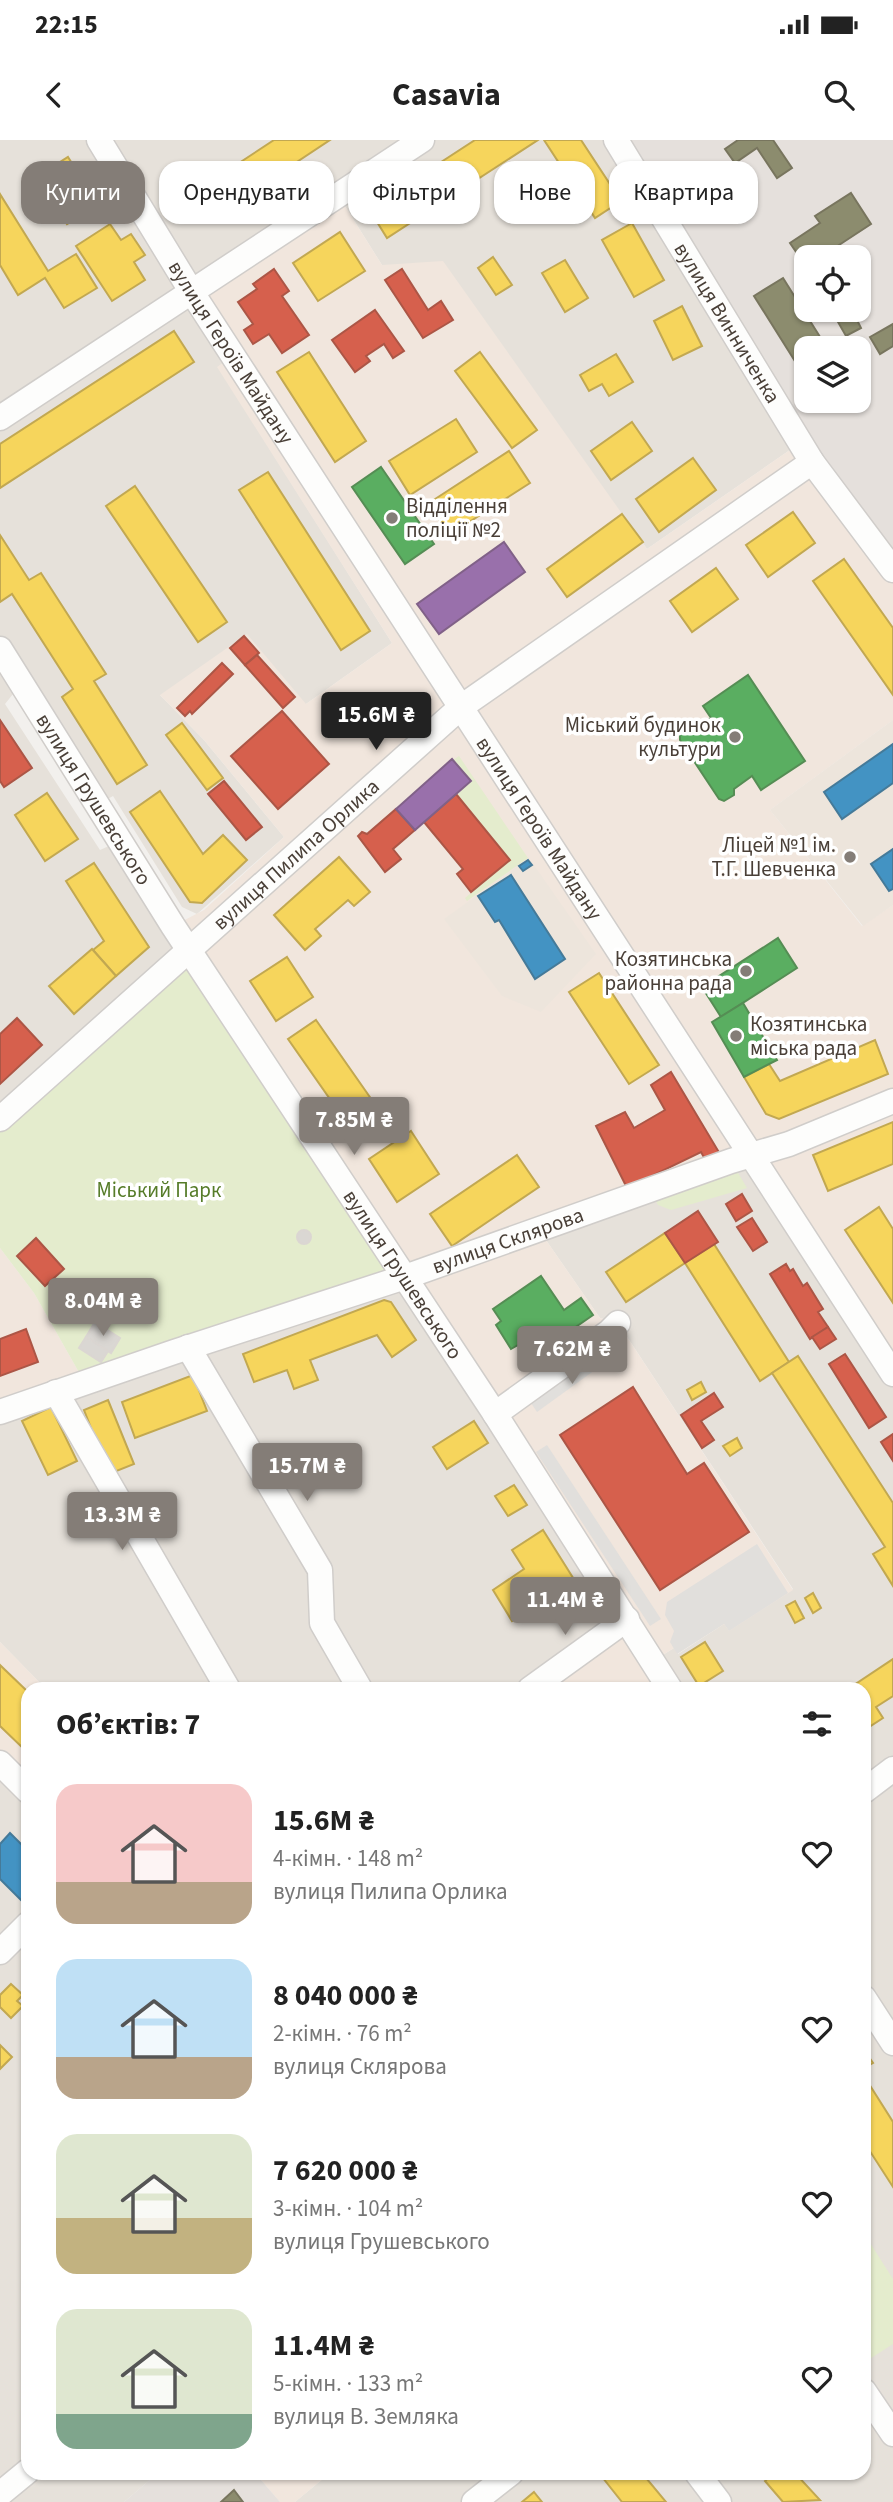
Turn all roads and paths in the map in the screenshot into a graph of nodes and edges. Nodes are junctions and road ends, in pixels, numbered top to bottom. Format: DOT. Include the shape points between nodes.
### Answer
graph roads {
  1 [pos="99,140"];
  2 [pos="617,140"];
  3 [pos="417,141"];
  4 [pos="191,291"];
  5 [pos="0,418"];
  6 [pos="812,462"];
  7 [pos="893,570"];
  8 [pos="0,649"];
  9 [pos="461,707"];
  10 [pos="190,950"];
  11 [pos="893,1101"];
  12 [pos="0,1119"];
  13 [pos="752,1154"];
  14 [pos="405,1277"];
  15 [pos="618,1323"];
  16 [pos="188,1347"];
  17 [pos="893,1374"];
  18 [pos="56,1392"];
  19 [pos="0,1412"];
  20 [pos="495,1414"];
  21 [pos="627,1619"];
  22 [pos="224,1682"];
  23 [pos="356,1682"];
  24 [pos="540,1682"];
  25 [pos="666,1682"];
  26 [pos="0,1763"];
  27 [pos="893,1769"];
  28 [pos="21,1784"];
  29 [pos="871,1786"];
  30 [pos="21,1931"];
  31 [pos="0,1952"];
  32 [pos="871,2009"];
  33 [pos="893,2043"];
  34 [pos="871,2401"];
  35 [pos="893,2434"];
  36 [pos="21,2477"];
  37 [pos="502,2480"];
  38 [pos="702,2480"];
  39 [pos="0,2494"];
  40 [pos="474,2502"];
  41 [pos="719,2502"];
  1 -- 4 [label="street, вулиця Героїв Майдану"];
  2 -- 6 [label="street, вулиця Винниченка"];
  3 -- 4 [label="street"];
  4 -- 5 [label="street"];
  4 -- 9 [label="street, вулиця Героїв Майдану"];
  6 -- 7 [label="street, вулиця Винниченка"];
  6 -- 9 [label="street, вулиця Пилипа Орлика"];
  8 -- 10 [label="street, вулиця Грушевського"];
  9 -- 10 [label="street, вулиця Пилипа Орлика"];
  9 -- 13 [label="street, вулиця Героїв Майдану"];
  10 -- 12 [label="street, вулиця Пилипа Орлика"];
  10 -- 14 [label="street, вулиця Грушевського"];
  11 -- 13 [label="street, вулиця Склярова"];
  13 -- 14 [label="street, вулиця Склярова"];
  13 -- 17 [label="street, вулиця Героїв Майдану"];
  14 -- 16 [label="street, вулиця Склярова"];
  14 -- 20 [label="street, вулиця Грушевського"];
  15 -- 20 [label="street"];
  16 -- 18 [label="street, вулиця Склярова"];
  16 -- 23 [label="street" via="320,1570 323,1623"];
  18 -- 19 [label="street, вулиця Склярова"];
  18 -- 22 [label="street"];
  20 -- 21 [label="street, вулиця Грушевського"];
  21 -- 24 [label="street"];
  21 -- 25 [label="street, вулиця Грушевського"];
  26 -- 28 [label="street"];
  27 -- 29 [label="street"];
  30 -- 31 [label="street"];
  32 -- 33 [label="street"];
  34 -- 35 [label="street"];
  36 -- 39 [label="street"];
  37 -- 40 [label="street"];
  38 -- 41 [label="street"];
}
